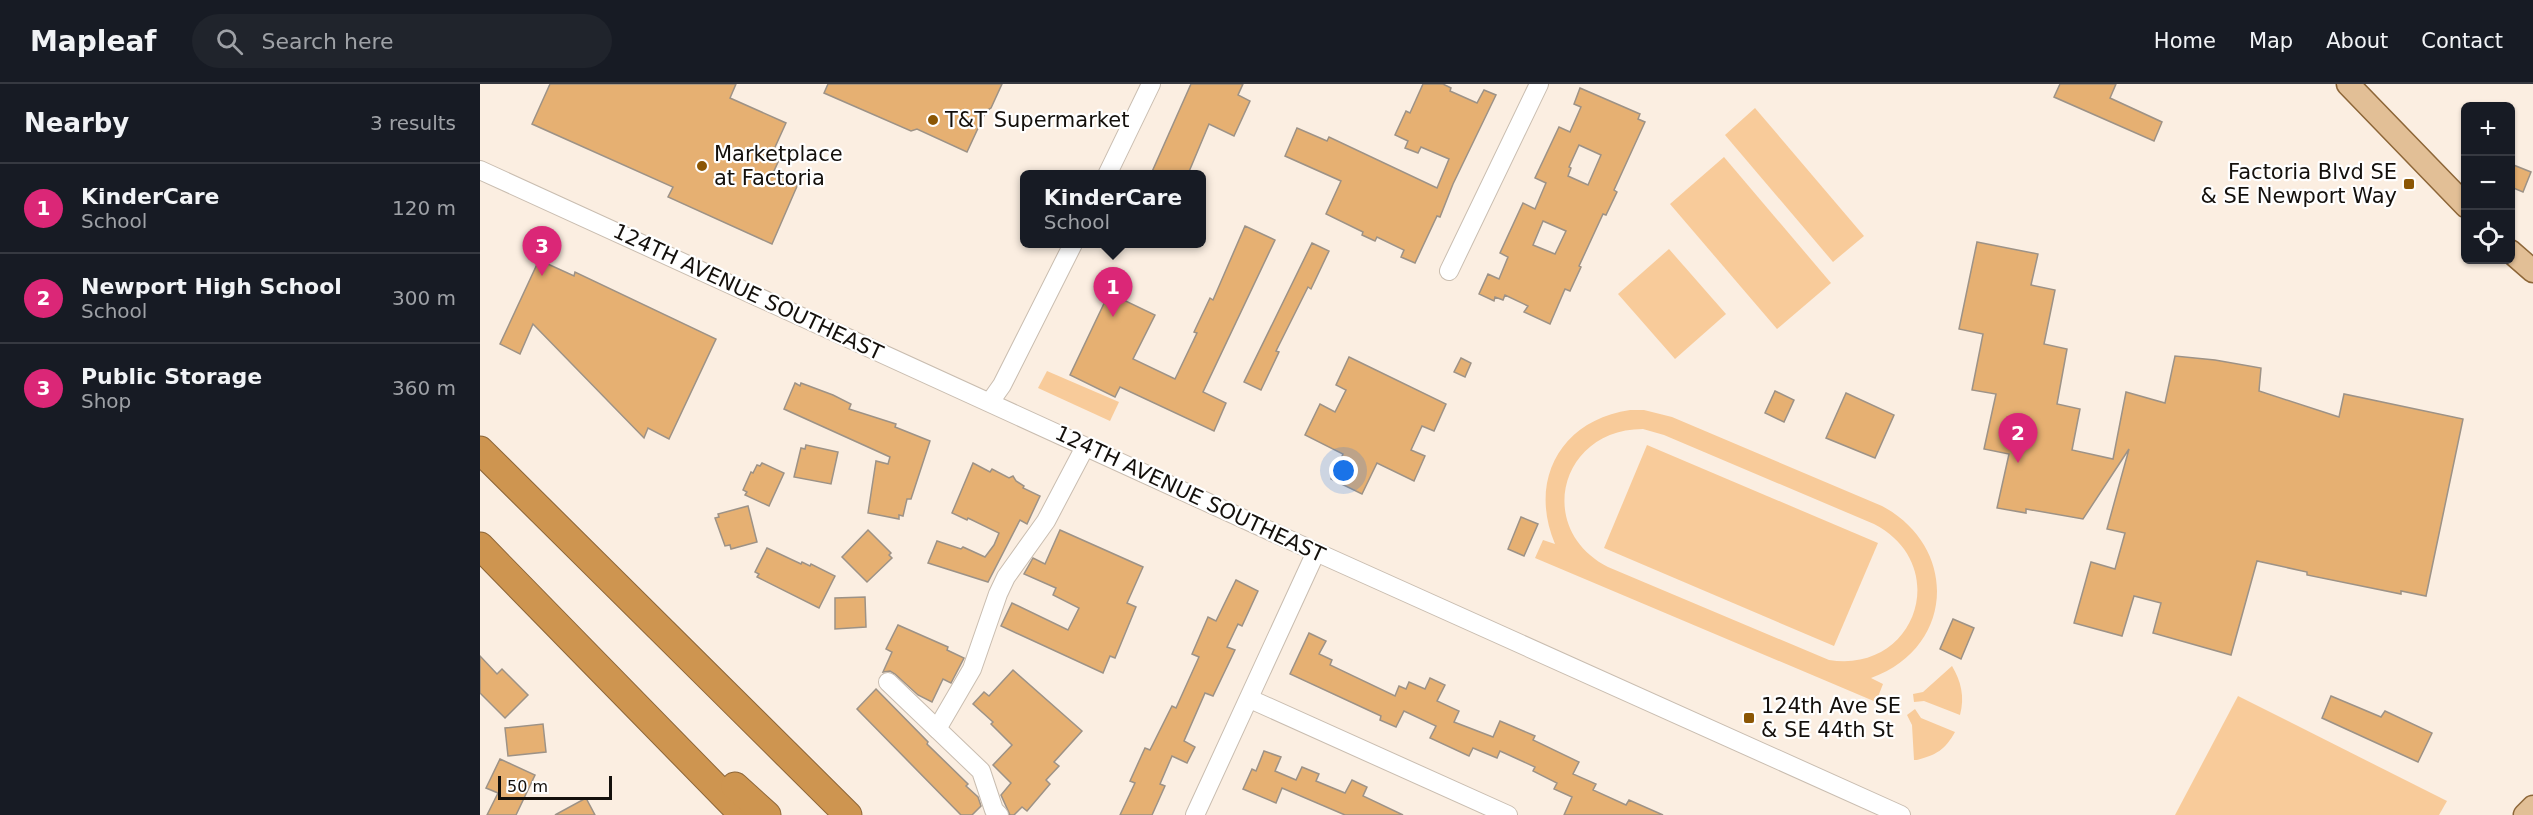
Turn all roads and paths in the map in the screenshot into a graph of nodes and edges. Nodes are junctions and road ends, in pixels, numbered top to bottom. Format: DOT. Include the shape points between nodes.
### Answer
graph roads {
  1 [pos="1151,84"];
  2 [pos="1539,84"];
  3 [pos="2348,84"];
  4 [pos="480,170"];
  5 [pos="1109,170"];
  6 [pos="2461,201"];
  7 [pos="1070,248"];
  8 [pos="2515,255"];
  9 [pos="1449,271"];
  10 [pos="2533,271"];
  11 [pos="990,402"];
  12 [pos="1085,447"];
  13 [pos="480,450"];
  14 [pos="480,546"];
  15 [pos="1317,552"];
  16 [pos="581,647"];
  17 [pos="888,682"];
  18 [pos="1250,699"];
  19 [pos="937,729"];
  20 [pos="2533,807"];
  21 [pos="743,815"];
  22 [pos="767,815"];
  23 [pos="848,815"];
  24 [pos="999,815"];
  25 [pos="1195,815"];
  26 [pos="1508,815"];
  27 [pos="1901,815"];
  28 [pos="2525,815"];
  1 -- 5 [label="street"];
  2 -- 9 [label="street"];
  3 -- 6 [label="main road"];
  4 -- 11 [label="street, 124TH AVENUE SOUTHEAST"];
  7 -- 11 [label="street"];
  8 -- 10 [label="main road"];
  11 -- 12 [label="street, 124TH AVENUE SOUTHEAST"];
  12 -- 15 [label="street, 124TH AVENUE SOUTHEAST"];
  12 -- 19 [label="street" via="1046,521 1006,577 972,669"];
  13 -- 23 [label="highway"];
  14 -- 16 [label="highway"];
  15 -- 18 [label="street"];
  15 -- 27 [label="street, 124TH AVENUE SOUTHEAST"];
  16 -- 21 [label="highway"];
  16 -- 22 [label="highway"];
  17 -- 19 [label="street"];
  18 -- 25 [label="street"];
  18 -- 26 [label="street"];
  19 -- 24 [label="street" via="981,771"];
  20 -- 28 [label="main road"];
}
